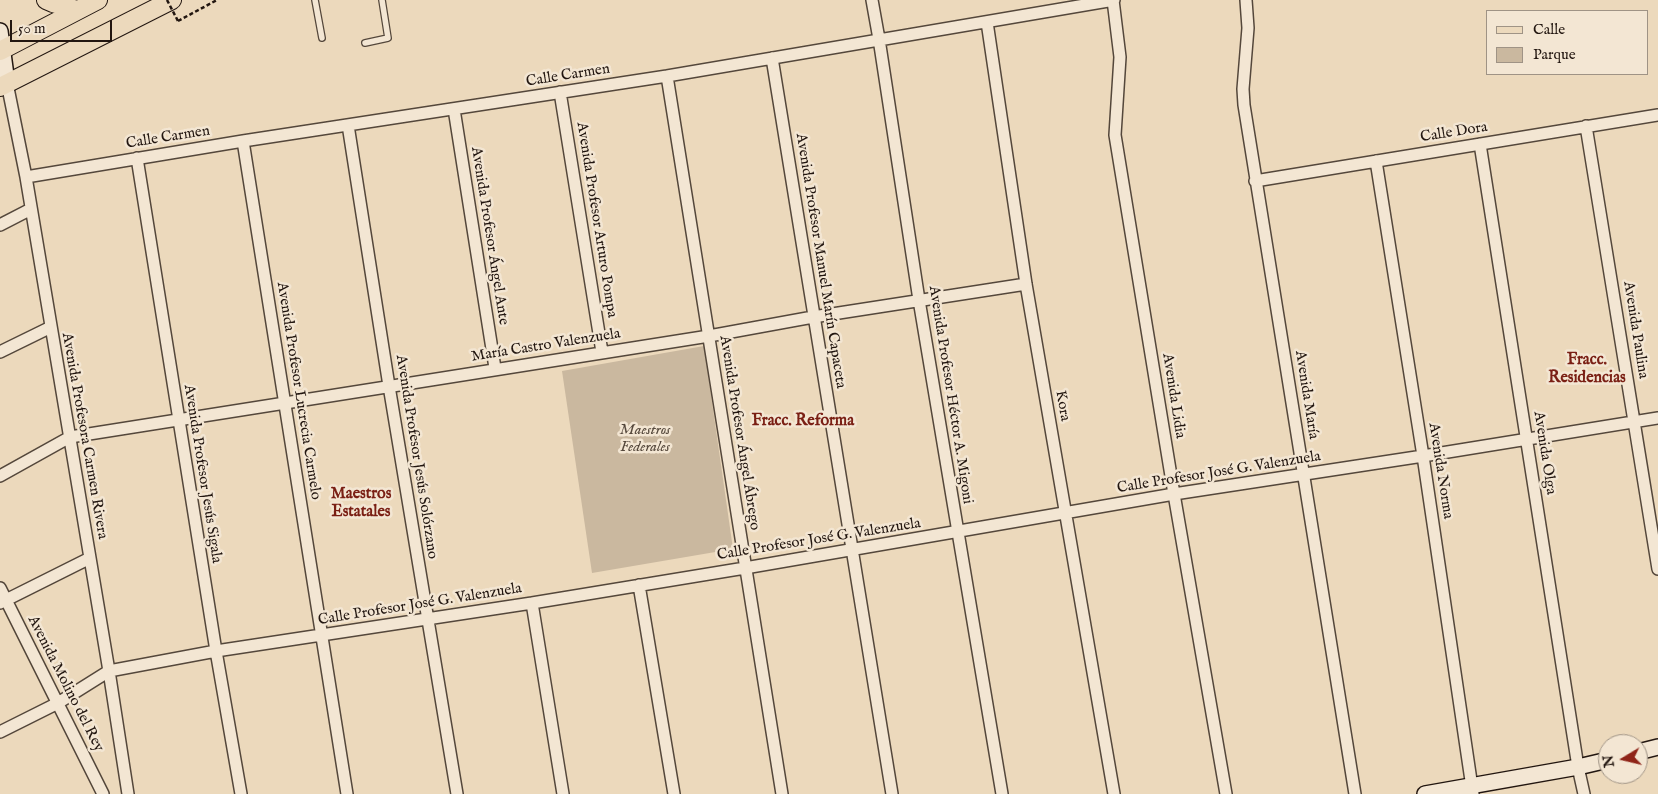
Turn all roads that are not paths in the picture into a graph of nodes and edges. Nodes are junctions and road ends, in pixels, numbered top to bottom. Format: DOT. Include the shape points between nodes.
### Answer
graph roads {
  1 [pos="46,0"];
  2 [pos="98,0"];
  3 [pos="172,0"];
  4 [pos="315,0"];
  5 [pos="382,0"];
  6 [pos="872,0"];
  7 [pos="1113,0"];
  8 [pos="1246,0"];
  9 [pos="77,10"];
  10 [pos="987,22"];
  11 [pos="0,31"];
  12 [pos="322,38"];
  13 [pos="879,39"];
  14 [pos="365,43"];
  15 [pos="1,50"];
  16 [pos="772,58"];
  17 [pos="666,76"];
  18 [pos="4,85"];
  19 [pos="560,92"];
  20 [pos="454,109"];
  21 [pos="1658,115"];
  22 [pos="348,125"];
  23 [pos="1586,126"];
  24 [pos="243,141"];
  25 [pos="1480,144"];
  26 [pos="137,158"];
  27 [pos="1376,161"];
  28 [pos="26,177"];
  29 [pos="1255,181"];
  30 [pos="31,209"];
  31 [pos="0,225"];
  32 [pos="1026,284"];
  33 [pos="919,300"];
  34 [pos="813,317"];
  35 [pos="51,327"];
  36 [pos="709,336"];
  37 [pos="0,352"];
  38 [pos="602,352"];
  39 [pos="495,368"];
  40 [pos="389,386"];
  41 [pos="284,402"];
  42 [pos="1658,418"];
  43 [pos="178,419"];
  44 [pos="1633,422"];
  45 [pos="70,436"];
  46 [pos="1526,440"];
  47 [pos="1423,456"];
  48 [pos="1304,474"];
  49 [pos="0,476"];
  50 [pos="1174,494"];
  51 [pos="1066,513"];
  52 [pos="958,532"];
  53 [pos="852,550"];
  54 [pos="90,558"];
  55 [pos="745,568"];
  56 [pos="1658,568"];
  57 [pos="639,584"];
  58 [pos="0,588"];
  59 [pos="3,602"];
  60 [pos="532,603"];
  61 [pos="428,619"];
  62 [pos="322,635"];
  63 [pos="216,651"];
  64 [pos="110,671"];
  65 [pos="58,703"];
  66 [pos="0,732"];
  67 [pos="1598,763"];
  68 [pos="1578,768"];
  69 [pos="1473,790"];
  70 [pos="103,794"];
  71 [pos="128,794"];
  72 [pos="241,794"];
  73 [pos="348,794"];
  74 [pos="457,794"];
  75 [pos="563,794"];
  76 [pos="674,794"];
  77 [pos="782,794"];
  78 [pos="892,794"];
  79 [pos="1002,794"];
  80 [pos="1114,794"];
  81 [pos="1226,794"];
  82 [pos="1355,794"];
  83 [pos="1425,794"];
  84 [pos="1584,794"];
  1 -- 9 [label="main road"];
  2 -- 9 [label="main road"];
  3 -- 18 [label="main road"];
  4 -- 12 [label="lane"];
  5 -- 14 [label="lane" via="388,38"];
  6 -- 13 [label="street, Avenida Profesor Héctor A. Migoni"];
  7 -- 10 [label="street, Calle Carmen"];
  7 -- 50 [label="street, Avenida Lidia" via="1120,57 1115,135"];
  8 -- 29 [label="street, Avenida María" via="1248,28 1243,89"];
  9 -- 15 [label="main road"];
  10 -- 13 [label="street, Calle Carmen"];
  10 -- 32 [label="street, Kora"];
  11 -- 15 [label="main road"];
  13 -- 16 [label="street, Calle Carmen"];
  13 -- 33 [label="street, Avenida Profesor Héctor A. Migoni"];
  15 -- 18 [label="main road"];
  16 -- 17 [label="street, Calle Carmen"];
  16 -- 34 [label="street, Avenida Profesor Manuel Marín Capaceta"];
  17 -- 19 [label="street, Calle Carmen"];
  17 -- 36 [label="street, Avenida Profesor Ángel Ábrego"];
  18 -- 28 [label="street, Avenida Profesora Carmen Rivera"];
  19 -- 20 [label="street, Calle Carmen"];
  19 -- 38 [label="street, Avenida Profesor Arturo Pompa"];
  20 -- 22 [label="street, Calle Carmen"];
  20 -- 39 [label="street, Avenida Profesor Ángel Ante"];
  21 -- 23 [label="street, Calle Dora"];
  22 -- 24 [label="street, Calle Carmen"];
  22 -- 40 [label="street, Avenida Profesor Jesús Solórzano"];
  23 -- 25 [label="street, Calle Dora"];
  23 -- 44 [label="street, Avenida Paulina"];
  24 -- 26 [label="street, Calle Carmen"];
  24 -- 41 [label="street, Avenida Profesor Lucrecia Carmelo"];
  25 -- 27 [label="street, Calle Dora"];
  25 -- 46 [label="street, Avenida Olga"];
  26 -- 28 [label="street, Calle Carmen"];
  26 -- 43 [label="street, Avenida Profesor Jesús Sigala"];
  27 -- 29 [label="street, Calle Dora"];
  27 -- 47 [label="street, Avenida Norma"];
  28 -- 30 [label="street, Avenida Profesora Carmen Rivera"];
  29 -- 48 [label="street, Avenida María"];
  30 -- 31 [label="street"];
  30 -- 35 [label="street, Avenida Profesora Carmen Rivera"];
  32 -- 33 [label="street, María Castro Valenzuela"];
  32 -- 51 [label="street, Kora"];
  33 -- 34 [label="street, María Castro Valenzuela"];
  33 -- 52 [label="street, Avenida Profesor Héctor A. Migoni"];
  34 -- 36 [label="street, María Castro Valenzuela"];
  34 -- 53 [label="street, Avenida Profesor Manuel Marín Capaceta"];
  35 -- 37 [label="street"];
  35 -- 45 [label="street, Avenida Profesora Carmen Rivera"];
  36 -- 38 [label="street, María Castro Valenzuela"];
  36 -- 55 [label="street, Avenida Profesor Ángel Ábrego"];
  38 -- 39 [label="street, María Castro Valenzuela"];
  39 -- 40 [label="street, María Castro Valenzuela"];
  40 -- 41 [label="street, María Castro Valenzuela"];
  40 -- 61 [label="street, Avenida Profesor Jesús Solórzano"];
  41 -- 43 [label="street, María Castro Valenzuela"];
  41 -- 62 [label="street, Avenida Profesor Lucrecia Carmelo"];
  42 -- 44 [label="street, Calle Profesor José G. Valenzuela"];
  43 -- 45 [label="street, María Castro Valenzuela"];
  43 -- 63 [label="street, Avenida Profesor Jesús Sigala"];
  44 -- 46 [label="street, Calle Profesor José G. Valenzuela"];
  44 -- 56 [label="street, Avenida Paulina"];
  45 -- 49 [label="street"];
  45 -- 54 [label="street, Avenida Profesora Carmen Rivera"];
  46 -- 47 [label="street, Calle Profesor José G. Valenzuela"];
  46 -- 68 [label="street, Avenida Olga"];
  47 -- 48 [label="street, Calle Profesor José G. Valenzuela"];
  47 -- 69 [label="street, Avenida Norma"];
  48 -- 50 [label="street, Calle Profesor José G. Valenzuela"];
  48 -- 82 [label="street, Avenida María"];
  50 -- 51 [label="street, Calle Profesor José G. Valenzuela"];
  50 -- 81 [label="street, Avenida Lidia"];
  51 -- 52 [label="street, Calle Profesor José G. Valenzuela"];
  51 -- 80 [label="street, Kora"];
  52 -- 53 [label="street, Calle Profesor José G. Valenzuela"];
  52 -- 79 [label="street, Avenida Profesor Héctor A. Migoni"];
  53 -- 55 [label="street, Calle Profesor José G. Valenzuela"];
  53 -- 78 [label="street, Avenida Profesor Manuel Marín Capaceta"];
  54 -- 59 [label="street"];
  54 -- 64 [label="street, Avenida Profesora Carmen Rivera"];
  55 -- 57 [label="street, Calle Profesor José G. Valenzuela"];
  55 -- 77 [label="street, Avenida Profesor Ángel Ábrego"];
  57 -- 60 [label="street, Calle Profesor José G. Valenzuela"];
  57 -- 76 [label="street"];
  58 -- 59 [label="street, Avenida Molino del Rey"];
  59 -- 65 [label="street, Avenida Molino del Rey"];
  60 -- 61 [label="street, Calle Profesor José G. Valenzuela"];
  60 -- 75 [label="street"];
  61 -- 62 [label="street, Calle Profesor José G. Valenzuela"];
  61 -- 74 [label="street, Avenida Profesor Jesús Solórzano"];
  62 -- 63 [label="street, Calle Profesor José G. Valenzuela"];
  62 -- 73 [label="street, Avenida Profesor Lucrecia Carmelo"];
  63 -- 64 [label="street, Calle Profesor José G. Valenzuela"];
  63 -- 72 [label="street, Avenida Profesor Jesús Sigala"];
  64 -- 65 [label="street, Calle Profesor José G. Valenzuela"];
  64 -- 71 [label="street, Avenida Profesora Carmen Rivera"];
  65 -- 66 [label="street, Calle Profesor José G. Valenzuela"];
  65 -- 70 [label="street, Avenida Molino del Rey"];
  67 -- 68 [label="main road"];
  68 -- 69 [label="main road"];
  68 -- 84 [label="street, Avenida Olga"];
  69 -- 83 [label="main road"];
}
